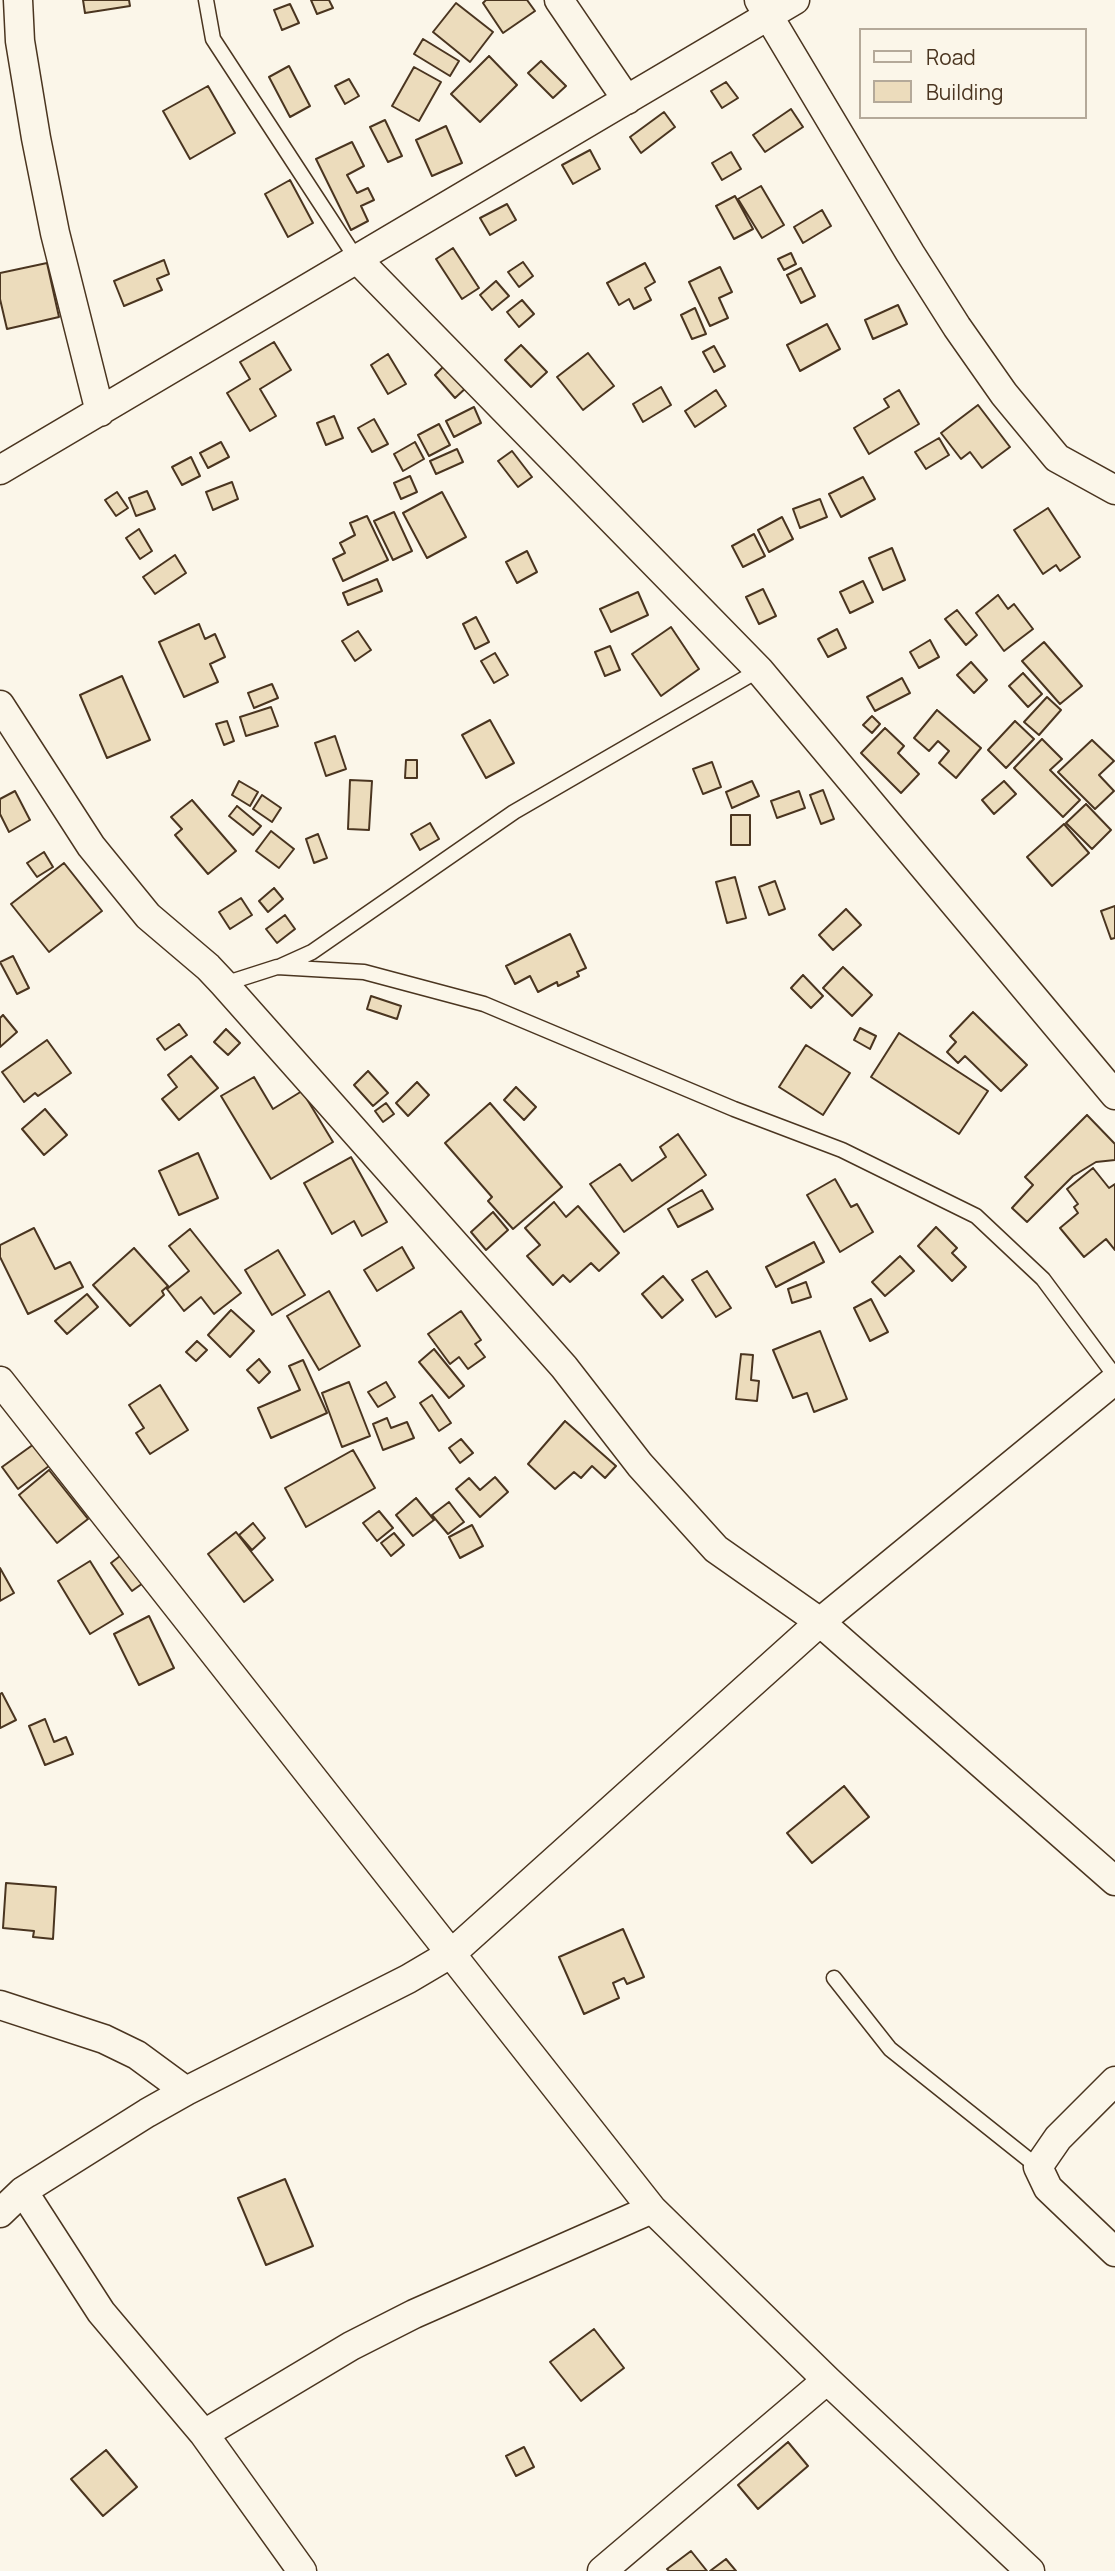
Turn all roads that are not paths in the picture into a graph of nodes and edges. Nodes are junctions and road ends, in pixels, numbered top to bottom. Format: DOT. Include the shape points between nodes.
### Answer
graph roads {
  1 [pos="18,0"];
  2 [pos="206,0"];
  3 [pos="559,0"];
  4 [pos="795,0"];
  5 [pos="763,8"];
  6 [pos="627,100"];
  7 [pos="356,258"];
  8 [pos="100,412"];
  9 [pos="0,470"];
  10 [pos="1115,490"];
  11 [pos="759,670"];
  12 [pos="0,705"];
  13 [pos="277,967"];
  14 [pos="224,984"];
  15 [pos="1115,1095"];
  16 [pos="1115,1378"];
  17 [pos="0,1381"];
  18 [pos="821,1622"];
  19 [pos="1115,1881"];
  20 [pos="452,1953"];
  21 [pos="834,1978"];
  22 [pos="0,2005"];
  23 [pos="1115,2081"];
  24 [pos="186,2091"];
  25 [pos="1038,2167"];
  26 [pos="23,2192"];
  27 [pos="652,2209"];
  28 [pos="0,2213"];
  29 [pos="1115,2252"];
  30 [pos="827,2379"];
  31 [pos="204,2434"];
  32 [pos="302,2571"];
  33 [pos="602,2571"];
  34 [pos="1030,2571"];
  1 -- 8 [label="street" via="36,138"];
  2 -- 7 [label="lane" via="213,40"];
  3 -- 6 [label="street"];
  4 -- 5 [label="street"];
  5 -- 6 [label="street"];
  5 -- 10 [label="street" via="957,327 1004,394 1057,458"];
  6 -- 7 [label="street"];
  7 -- 8 [label="street"];
  7 -- 11 [label="street"];
  8 -- 9 [label="street"];
  11 -- 13 [label="lane" via="514,812 312,953"];
  11 -- 15 [label="street"];
  12 -- 14 [label="street" via="92,846 148,916"];
  13 -- 14 [label="lane"];
  13 -- 16 [label="lane" via="364,972 484,1004 842,1150 976,1216 1043,1279"];
  14 -- 18 [label="street" via="564,1367 640,1465 716,1549"];
  16 -- 18 [label="street"];
  17 -- 20 [label="street"];
  18 -- 19 [label="street"];
  18 -- 20 [label="street"];
  20 -- 24 [label="street"];
  20 -- 27 [label="street"];
  21 -- 25 [label="lane" via="890,2049"];
  22 -- 24 [label="street" via="104,2039"];
  23 -- 25 [label="street" via="1058,2137"];
  24 -- 26 [label="street"];
  25 -- 29 [label="street" via="1048,2188"];
  26 -- 28 [label="street"];
  26 -- 31 [label="street" via="101,2312"];
  27 -- 30 [label="street"];
  27 -- 31 [label="street" via="414,2314"];
  30 -- 33 [label="street"];
  30 -- 34 [label="street"];
  31 -- 32 [label="street"];
}
